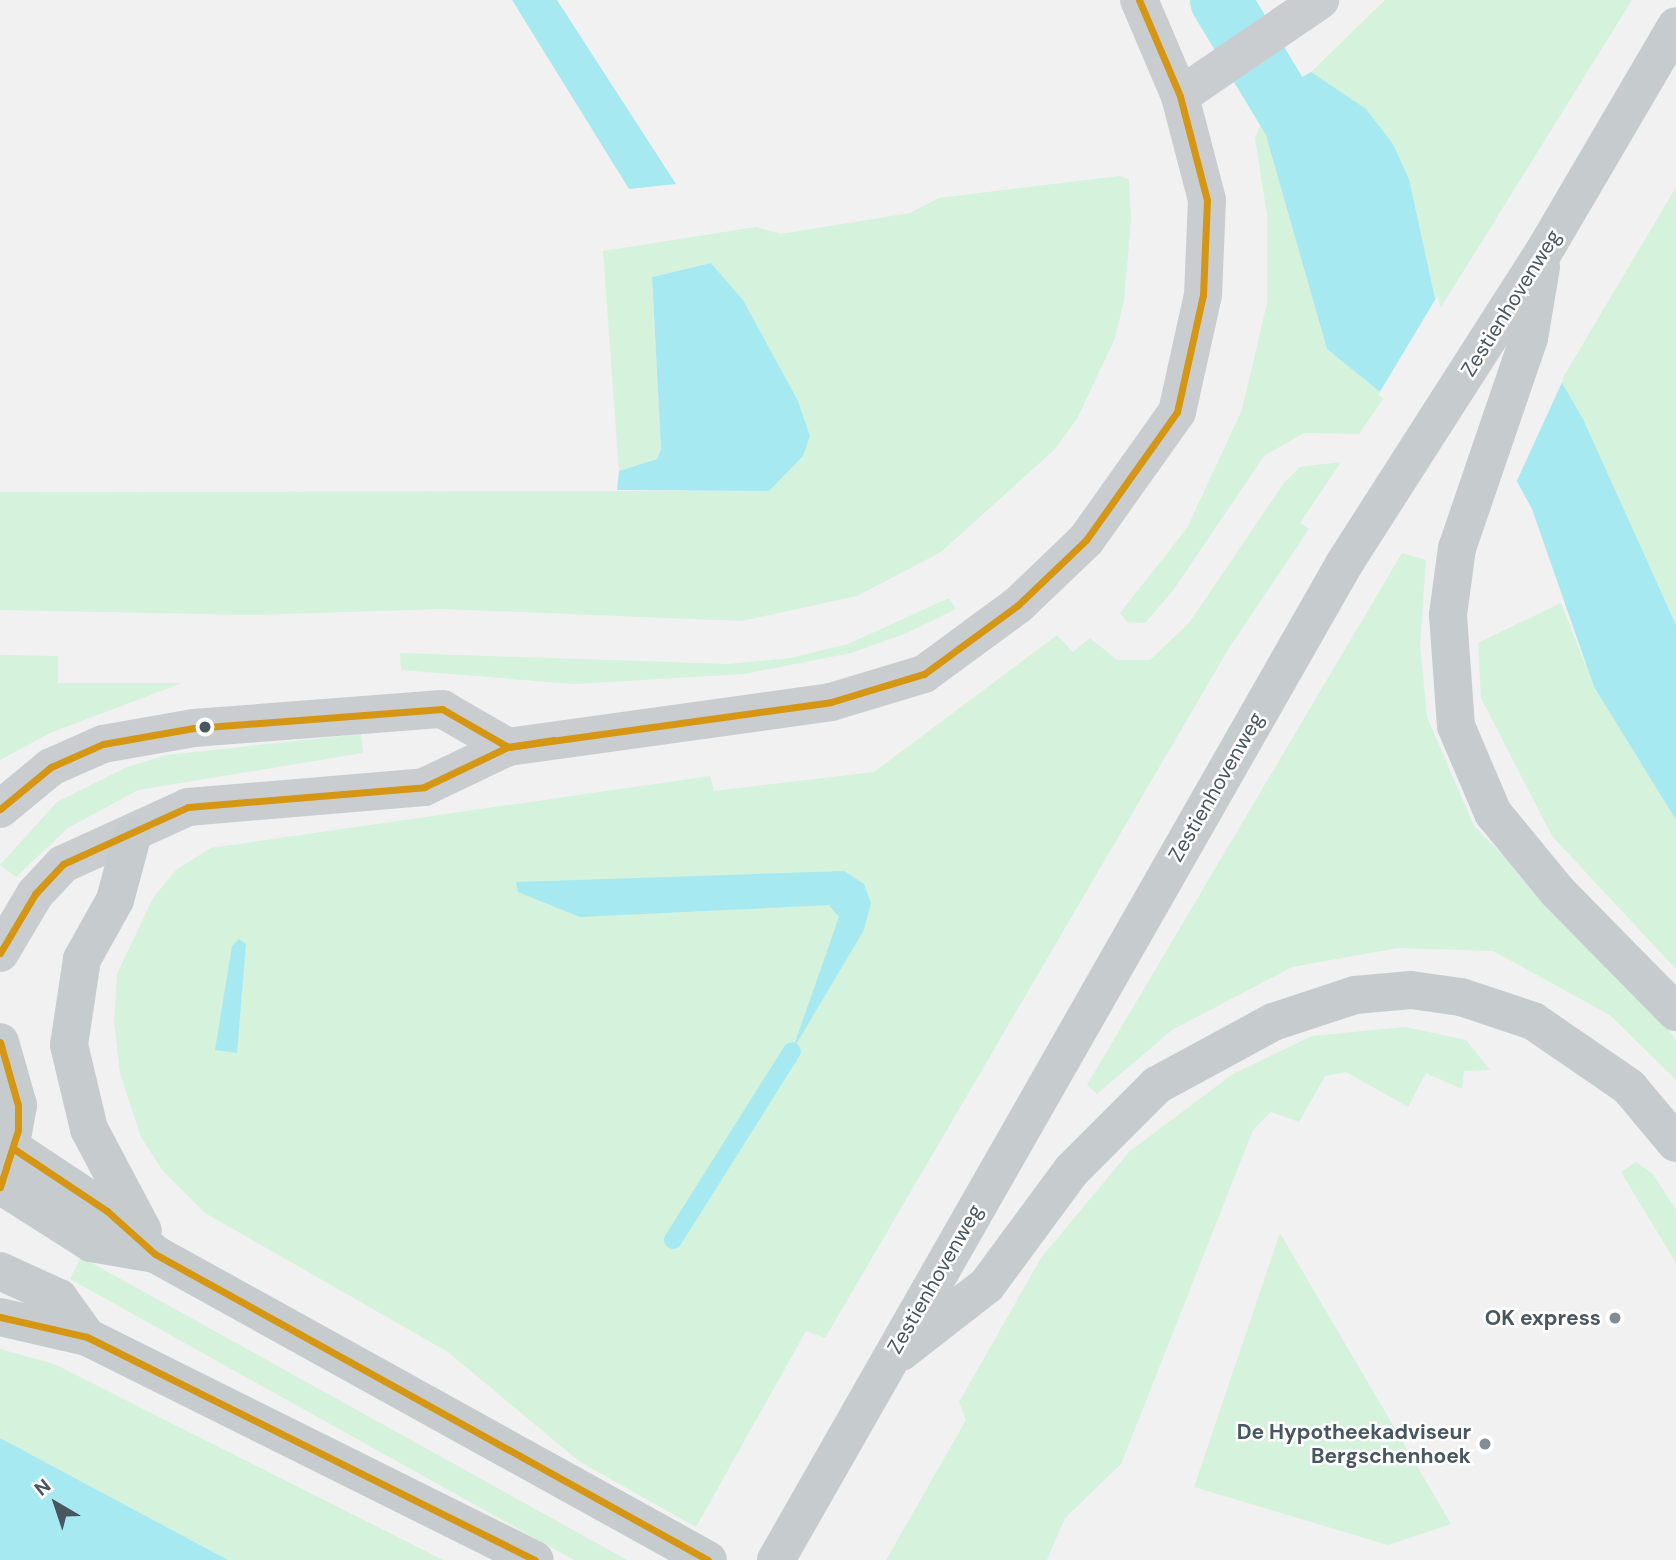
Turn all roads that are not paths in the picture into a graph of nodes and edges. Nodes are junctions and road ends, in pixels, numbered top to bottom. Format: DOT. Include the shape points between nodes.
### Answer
graph roads {
  1 [pos="1139,0"];
  2 [pos="1320,0"];
  3 [pos="1676,26"];
  4 [pos="1180,96"];
  5 [pos="1543,253"];
  6 [pos="508,747"];
  7 [pos="0,809"];
  8 [pos="132,837"];
  9 [pos="0,953"];
  10 [pos="1676,1012"];
  11 [pos="0,1042"];
  12 [pos="1676,1143"];
  13 [pos="14,1149"];
  14 [pos="0,1186"];
  15 [pos="155,1254"];
  16 [pos="0,1271"];
  17 [pos="0,1317"];
  18 [pos="87,1337"];
  19 [pos="880,1376"];
  20 [pos="535,1560"];
  21 [pos="708,1560"];
  22 [pos="776,1560"];
  1 -- 4 [label="street"];
  2 -- 4 [label="street"];
  3 -- 5 [label="main road, Zestienhovenweg"];
  4 -- 6 [label="street" via="1207,200 1203,295 1177,412 1086,540 1054,574 924,674 831,702"];
  5 -- 10 [label="main road" via="1530,338 1457,548 1448,615 1456,726 1493,813 1557,891"];
  5 -- 19 [label="main road, Zestienhovenweg" via="1344,564"];
  6 -- 7 [label="street" via="442,709 194,728 103,744 51,766"];
  6 -- 8 [label="street" via="424,786 188,807"];
  8 -- 9 [label="street" via="63,864 35,894"];
  8 -- 15 [label="main road" via="115,900 82,959 69,1045 89,1129"];
  11 -- 13 [label="main road" via="19,1105"];
  12 -- 19 [label="main road" via="1629,1087 1533,1021 1461,997 1411,989 1355,995 1273,1022 1157,1085 1071,1171 987,1285"];
  13 -- 14 [label="main road"];
  13 -- 15 [label="main road" via="107,1211"];
  14 -- 15 [label="main road" via="91,1243"];
  15 -- 21 [label="main road"];
  16 -- 18 [label="main road" via="59,1298"];
  17 -- 18 [label="main road" via="43,1332"];
  18 -- 20 [label="main road"];
  19 -- 22 [label="main road, Zestienhovenweg"];
}
